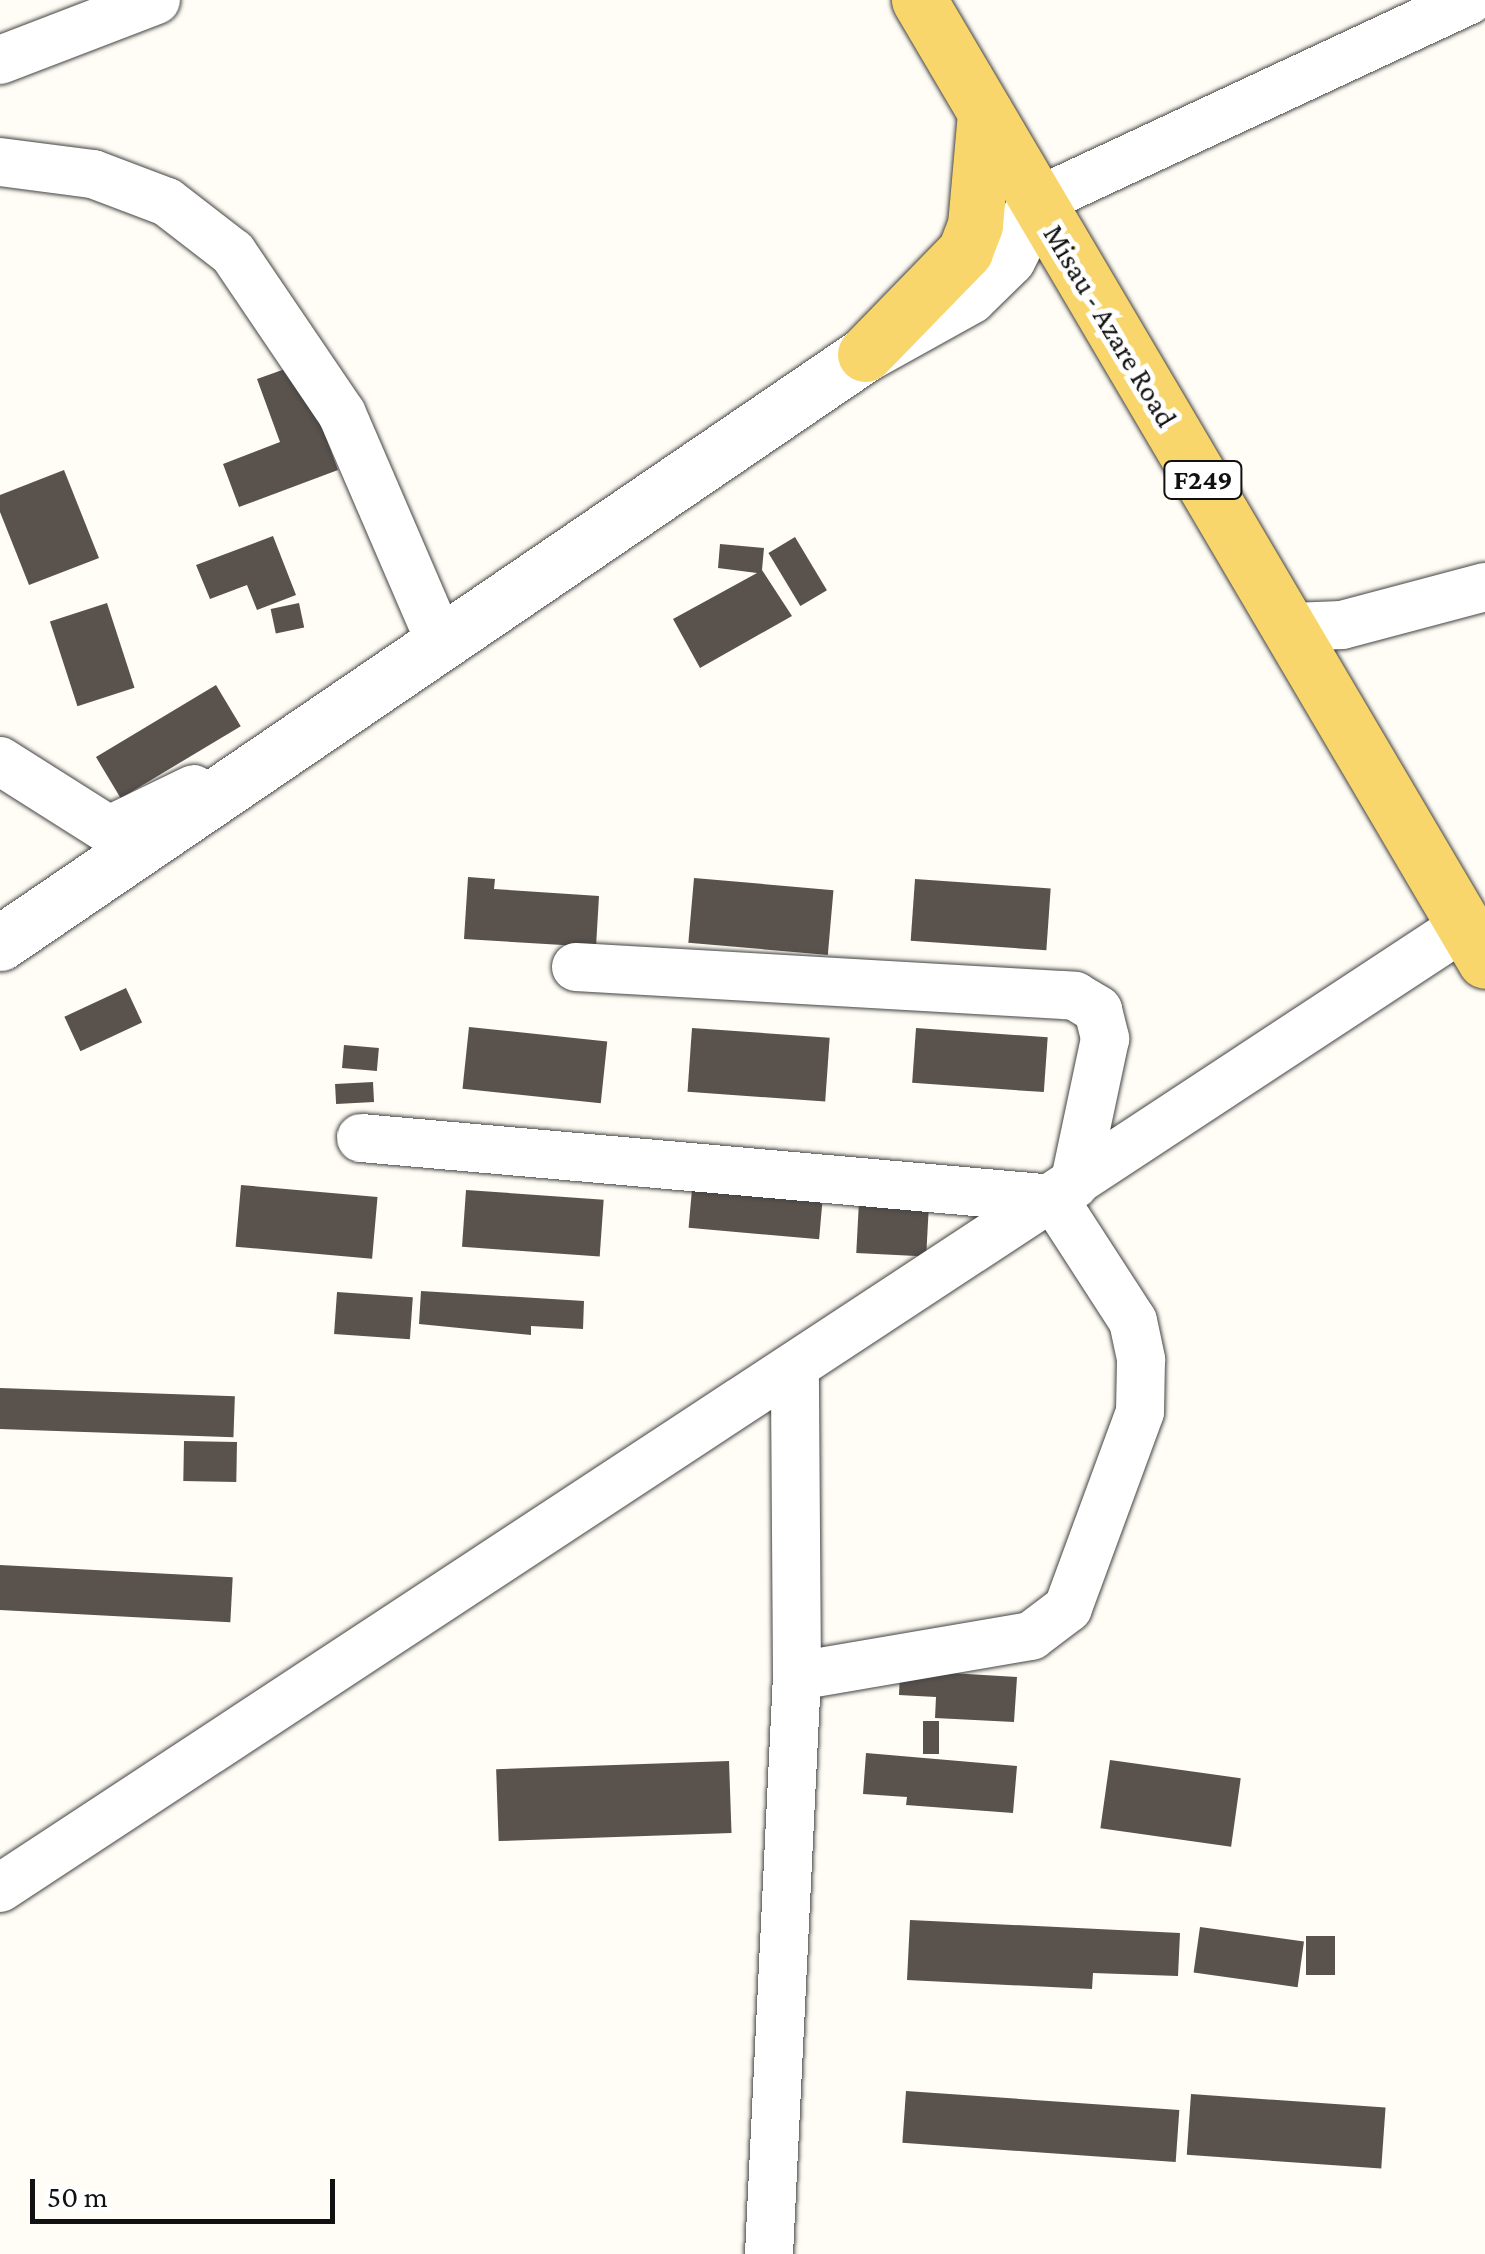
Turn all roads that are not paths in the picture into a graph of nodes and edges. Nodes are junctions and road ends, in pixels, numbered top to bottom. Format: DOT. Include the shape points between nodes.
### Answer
graph roads {
  1 [pos="156,0"];
  2 [pos="918,0"];
  3 [pos="1470,0"];
  4 [pos="0,60"];
  5 [pos="985,112"];
  6 [pos="0,162"];
  7 [pos="1036,202"];
  8 [pos="866,354"];
  9 [pos="1485,588"];
  10 [pos="1292,628"];
  11 [pos="440,642"];
  12 [pos="300,737"];
  13 [pos="0,762"];
  14 [pos="0,943"];
  15 [pos="1475,943"];
  16 [pos="576,966"];
  17 [pos="360,1138"];
  18 [pos="1064,1192"];
  19 [pos="795,1368"];
  20 [pos="797,1676"];
  21 [pos="0,1888"];
  22 [pos="770,2254"];
  1 -- 4 [label="street"];
  2 -- 5 [label="main road, Misau - Azare Road / F249"];
  3 -- 7 [label="street"];
  5 -- 7 [label="main road, Misau - Azare Road / F249"];
  5 -- 8 [label="main road" via="975,225 965,251"];
  6 -- 11 [label="street" via="93,174 167,202 233,253 342,414"];
  7 -- 8 [label="street" via="993,276"];
  7 -- 10 [label="main road, Misau - Azare Road / F249"];
  8 -- 11 [label="street"];
  9 -- 10 [label="street" via="1342,624"];
  10 -- 15 [label="main road, Misau - Azare Road / F249"];
  11 -- 12 [label="street"];
  12 -- 13 [label="street" via="109,830"];
  12 -- 14 [label="street"];
  15 -- 18 [label="street"];
  16 -- 18 [label="street" via="1075,996 1098,1010 1106,1039"];
  17 -- 18 [label="street"];
  18 -- 19 [label="street"];
  18 -- 20 [label="street" via="1134,1321 1142,1360 1140,1412 1068,1608 1031,1636"];
  19 -- 20 [label="street"];
  19 -- 21 [label="street"];
  20 -- 22 [label="street"];
}
